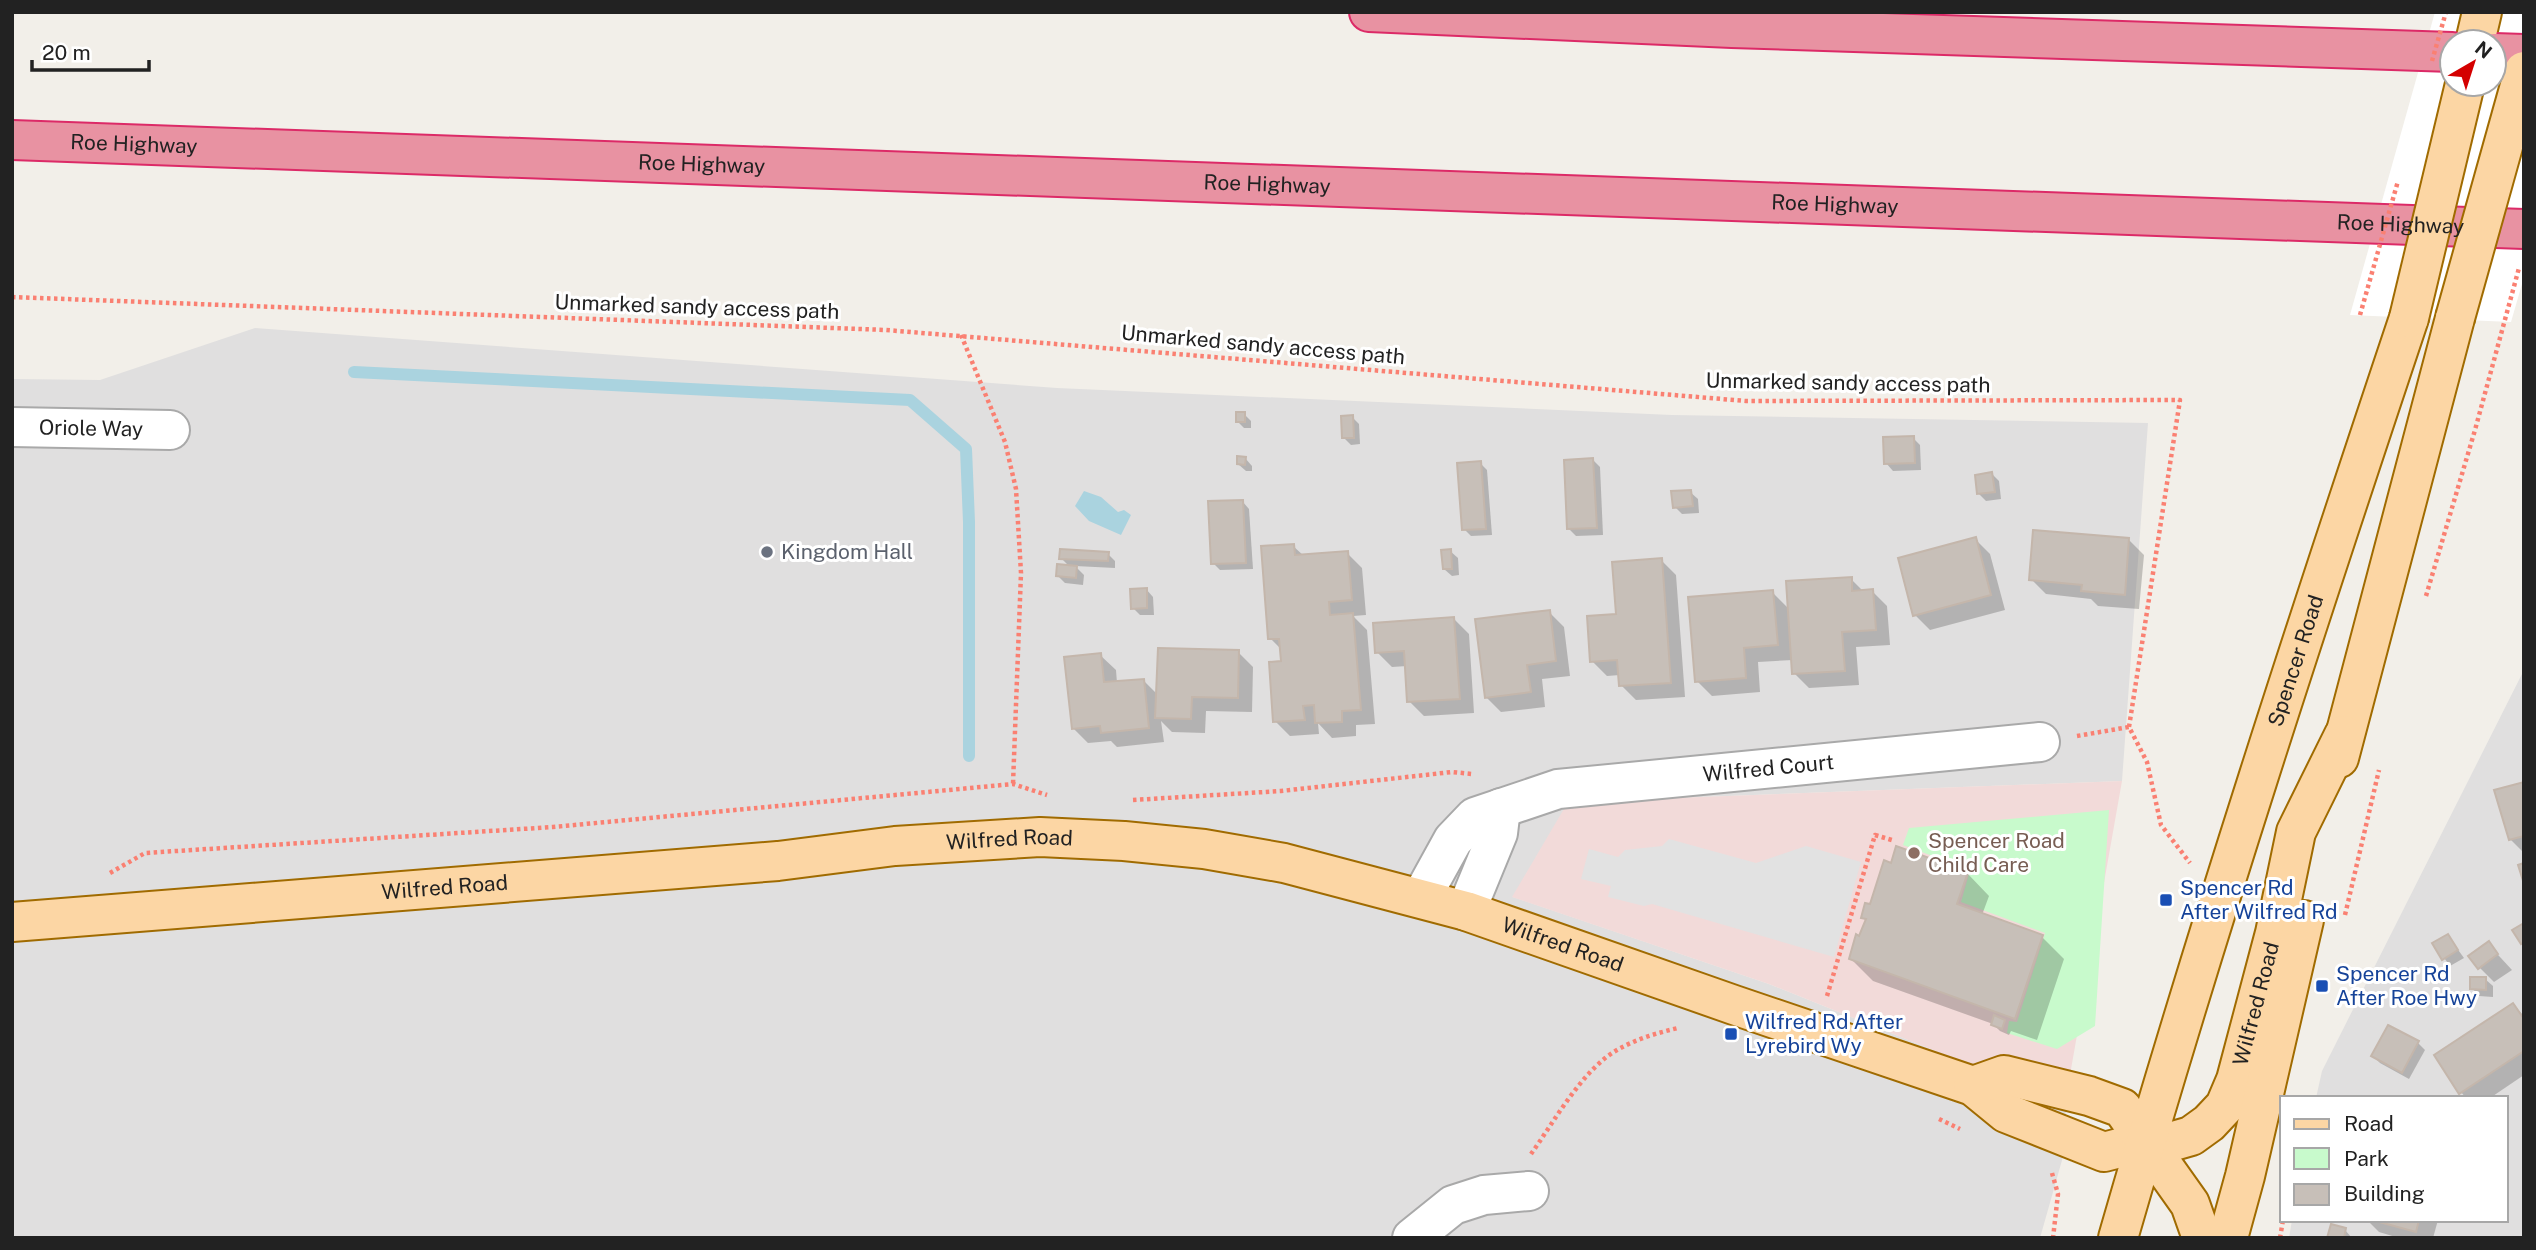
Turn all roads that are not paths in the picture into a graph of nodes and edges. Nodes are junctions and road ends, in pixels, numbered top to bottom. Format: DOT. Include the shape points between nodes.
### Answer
graph roads {
  1 [pos="1369,12"];
  2 [pos="2438,52"];
  3 [pos="2524,71"];
  4 [pos="2462,98"];
  5 [pos="12,140"];
  6 [pos="2522,246"];
  7 [pos="12,427"];
  8 [pos="170,430"];
  9 [pos="2344,735"];
  10 [pos="2040,742"];
  11 [pos="1491,793"];
  12 [pos="1421,898"];
  13 [pos="1466,911"];
  14 [pos="12,922"];
  15 [pos="2146,1141"];
  16 [pos="1524,1191"];
  17 [pos="1412,1238"];
  18 [pos="2118,1238"];
  19 [pos="2203,1238"];
  20 [pos="2228,1238"];
  1 -- 2 [label="highway"];
  3 -- 9 [label="main road, bridge"];
  4 -- 15 [label="main road, Spencer Road, bridge" via="2409,318 2308,620"];
  5 -- 6 [label="highway, Roe Highway"];
  7 -- 8 [label="street, Oriole Way"];
  9 -- 15 [label="main road, Wilfred Road" via="2296,832 2275,933 2225,1107 2191,1136 2170,1142"];
  9 -- 20 [label="main road"];
  10 -- 11 [label="street, Wilfred Court"];
  11 -- 12 [label="street, Wilfred Court" via="1453,840"];
  11 -- 13 [label="street" via="1498,833"];
  12 -- 13 [label="main road, Wilfred Road"];
  12 -- 14 [label="main road, Wilfred Road" via="1284,863 1204,849 1040,837"];
  13 -- 15 [label="main road, Wilfred Road" via="1973,1086 2006,1113 2104,1152"];
  15 -- 18 [label="main road, Spencer Road"];
  15 -- 19 [label="main road" via="2190,1204"];
  16 -- 17 [label="street" via="1485,1195 1453,1205"];
}
